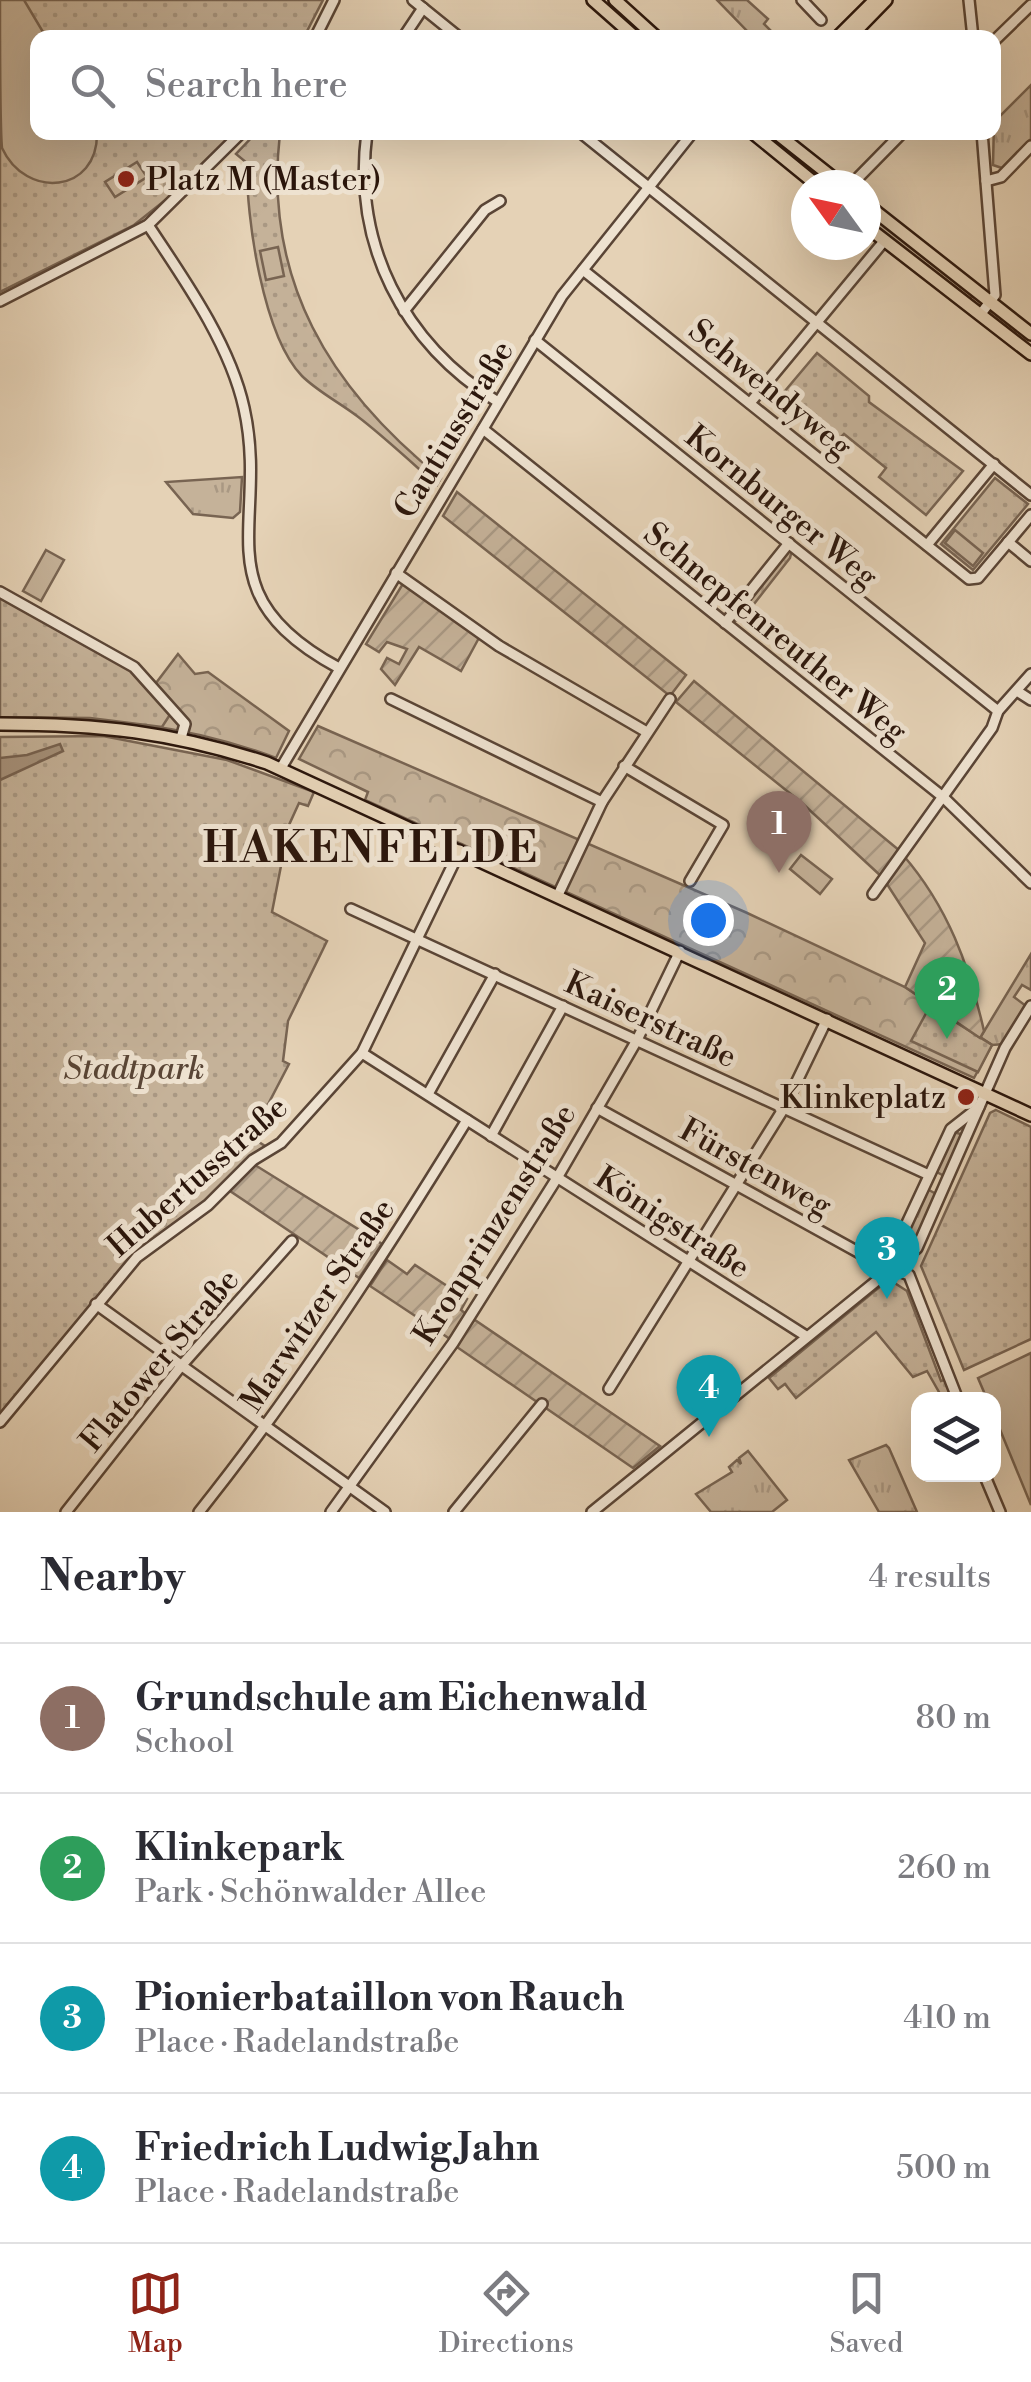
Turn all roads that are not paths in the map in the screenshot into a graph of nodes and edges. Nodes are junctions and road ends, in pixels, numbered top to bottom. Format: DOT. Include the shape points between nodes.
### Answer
graph roads {
  1 [pos="334,0"];
  2 [pos="412,0"];
  3 [pos="593,0"];
  4 [pos="615,0"];
  5 [pos="802,0"];
  6 [pos="875,0"];
  7 [pos="886,0"];
  8 [pos="969,0"];
  9 [pos="1031,4"];
  10 [pos="423,8"];
  11 [pos="821,20"];
  12 [pos="319,30"];
  13 [pos="408,30"];
  14 [pos="450,30"];
  15 [pos="627,30"];
  16 [pos="648,30"];
  17 [pos="845,30"];
  18 [pos="857,30"];
  19 [pos="972,30"];
  20 [pos="1001,35"];
  21 [pos="234,140"];
  22 [pos="367,140"];
  23 [pos="590,140"];
  24 [pos="687,140"];
  25 [pos="762,140"];
  26 [pos="785,140"];
  27 [pos="896,140"];
  28 [pos="983,140"];
  29 [pos="1031,146"];
  30 [pos="799,170"];
  31 [pos="823,170"];
  32 [pos="866,170"];
  33 [pos="986,181"];
  34 [pos="649,188"];
  35 [pos="500,202"];
  36 [pos="881,216"];
  37 [pos="148,225"];
  38 [pos="881,238"];
  39 [pos="884,240"];
  40 [pos="583,270"];
  41 [pos="0,301"];
  42 [pos="990,302"];
  43 [pos="404,311"];
  44 [pos="980,315"];
  45 [pos="816,324"];
  46 [pos="1031,334"];
  47 [pos="535,340"];
  48 [pos="1031,354"];
  49 [pos="498,402"];
  50 [pos="750,403"];
  51 [pos="482,429"];
  52 [pos="994,464"];
  53 [pos="1031,495"];
  54 [pos="1031,514"];
  55 [pos="1008,542"];
  56 [pos="788,543"];
  57 [pos="927,545"];
  58 [pos="1031,561"];
  59 [pos="396,572"];
  60 [pos="0,592"];
  61 [pos="725,623"];
  62 [pos="339,668"];
  63 [pos="1031,674"];
  64 [pos="1017,690"];
  65 [pos="391,699"];
  66 [pos="670,699"];
  67 [pos="1031,700"];
  68 [pos="998,711"];
  69 [pos="0,724"];
  70 [pos="645,731"];
  71 [pos="181,738"];
  72 [pos="624,766"];
  73 [pos="281,768"];
  74 [pos="942,797"];
  75 [pos="602,802"];
  76 [pos="460,850"];
  77 [pos="690,881"];
  78 [pos="1031,883"];
  79 [pos="873,894"];
  80 [pos="558,895"];
  81 [pos="352,909"];
  82 [pos="416,938"];
  83 [pos="680,952"];
  84 [pos="495,974"];
  85 [pos="563,1006"];
  86 [pos="1031,1006"];
  87 [pos="827,1019"];
  88 [pos="637,1040"];
  89 [pos="362,1053"];
  90 [pos="986,1092"];
  91 [pos="428,1094"];
  92 [pos="979,1107"];
  93 [pos="597,1108"];
  94 [pos="784,1108"];
  95 [pos="1031,1115"];
  96 [pos="467,1120"];
  97 [pos="491,1136"];
  98 [pos="929,1175"];
  99 [pos="557,1178"];
  100 [pos="736,1185"];
  101 [pos="292,1242"];
  102 [pos="688,1261"];
  103 [pos="892,1266"];
  104 [pos="96,1304"];
  105 [pos="806,1336"];
  106 [pos="181,1366"];
  107 [pos="609,1389"];
  108 [pos="955,1392"];
  109 [pos="542,1404"];
  110 [pos="0,1422"];
  111 [pos="266,1428"];
  112 [pos="987,1482"];
  113 [pos="350,1488"];
  114 [pos="66,1512"];
  115 [pos="199,1512"];
  116 [pos="331,1512"];
  117 [pos="384,1512"];
  118 [pos="454,1512"];
  119 [pos="592,1512"];
  120 [pos="1000,1512"];
  1 -- 12 [label="street"];
  2 -- 10 [label="street"];
  3 -- 15 [label="main road"];
  4 -- 16 [label="main road"];
  5 -- 11 [label="street"];
  6 -- 17 [label="main road"];
  7 -- 18 [label="main road"];
  8 -- 19 [label="street"];
  9 -- 20 [label="street"];
  10 -- 13 [label="street"];
  10 -- 14 [label="street"];
  21 -- 37 [label="street"];
  22 -- 43 [label="street" via="368,227"];
  23 -- 34 [label="street"];
  24 -- 34 [label="street, Cautiusstraße"];
  25 -- 30 [label="main road"];
  26 -- 31 [label="main road"];
  27 -- 32 [label="street"];
  28 -- 33 [label="street"];
  29 -- 33 [label="street" via="1001,177"];
  33 -- 42 [label="street" via="995,295"];
  34 -- 40 [label="street, Cautiusstraße"];
  34 -- 45 [label="street"];
  35 -- 43 [label="street" via="486,210"];
  36 -- 42 [label="main road"];
  37 -- 41 [label="street"];
  37 -- 62 [label="street" via="209,328 244,407 247,557 254,586 285,630"];
  38 -- 39 [label="main road"];
  39 -- 44 [label="main road"];
  39 -- 45 [label="street"];
  40 -- 47 [label="street, Cautiusstraße"];
  40 -- 50 [label="street, Schwendyweg"];
  42 -- 44 [label="street"];
  42 -- 46 [label="main road"];
  43 -- 49 [label="street" via="445,362"];
  44 -- 48 [label="main road"];
  45 -- 50 [label="street"];
  45 -- 52 [label="street"];
  47 -- 49 [label="street, Cautiusstraße"];
  47 -- 56 [label="street, Kornburger Weg"];
  49 -- 51 [label="street, Cautiusstraße"];
  50 -- 57 [label="street, Schwendyweg"];
  51 -- 59 [label="street, Cautiusstraße"];
  51 -- 61 [label="street, Schnepfenreuther Weg"];
  52 -- 53 [label="street"];
  52 -- 57 [label="street"];
  54 -- 55 [label="street"];
  55 -- 57 [label="street, Schwendyweg" via="974,581"];
  55 -- 58 [label="street"];
  56 -- 61 [label="street"];
  56 -- 68 [label="street, Kornburger Weg"];
  59 -- 62 [label="street, Cautiusstraße"];
  59 -- 70 [label="street" via="500,646"];
  60 -- 71 [label="street" via="134,667 185,724"];
  61 -- 74 [label="street, Schnepfenreuther Weg"];
  62 -- 73 [label="street, Cautiusstraße"];
  63 -- 64 [label="street"];
  64 -- 67 [label="street"];
  64 -- 68 [label="street"];
  65 -- 75 [label="street"];
  66 -- 70 [label="street"];
  68 -- 74 [label="street"];
  69 -- 71 [label="main road" via="109,726"];
  70 -- 72 [label="street"];
  71 -- 73 [label="main road"];
  72 -- 75 [label="street"];
  72 -- 77 [label="street" via="723,825"];
  73 -- 76 [label="main road"];
  74 -- 78 [label="street, Schnepfenreuther Weg"];
  74 -- 79 [label="street"];
  75 -- 80 [label="street"];
  76 -- 80 [label="main road"];
  76 -- 82 [label="street, Hubertusstraße"];
  80 -- 83 [label="main road"];
  81 -- 82 [label="street, Kaiserstraße"];
  82 -- 84 [label="street, Kaiserstraße"];
  82 -- 89 [label="street, Hubertusstraße"];
  83 -- 87 [label="main road"];
  83 -- 88 [label="street, Kronprinzenstraße"];
  84 -- 85 [label="street, Kaiserstraße"];
  84 -- 91 [label="street"];
  85 -- 88 [label="street, Kaiserstraße"];
  85 -- 97 [label="street"];
  86 -- 90 [label="street"];
  87 -- 90 [label="main road"];
  87 -- 94 [label="street"];
  88 -- 93 [label="street, Kronprinzenstraße"];
  88 -- 94 [label="street, Kaiserstraße"];
  89 -- 91 [label="street, Königstraße"];
  89 -- 104 [label="street, Hubertusstraße" via="280,1144 145,1250"];
  90 -- 92 [label="street"];
  90 -- 95 [label="main road"];
  91 -- 96 [label="street, Königstraße"];
  92 -- 98 [label="street" via="951,1129"];
  92 -- 103 [label="street" via="918,1248"];
  93 -- 99 [label="street, Kronprinzenstraße"];
  93 -- 100 [label="street, Fürstenweg"];
  94 -- 98 [label="street, Kaiserstraße"];
  94 -- 100 [label="street"];
  96 -- 97 [label="street, Königstraße"];
  96 -- 111 [label="street, Marwitzer Straße"];
  97 -- 99 [label="street, Königstraße"];
  98 -- 103 [label="street"];
  99 -- 102 [label="street, Königstraße"];
  99 -- 113 [label="street, Kronprinzenstraße"];
  100 -- 102 [label="street"];
  100 -- 103 [label="street, Fürstenweg"];
  101 -- 106 [label="street, Flatower Straße"];
  102 -- 105 [label="street, Königstraße"];
  102 -- 107 [label="street"];
  103 -- 105 [label="street"];
  103 -- 108 [label="street" via="909,1275"];
  104 -- 106 [label="street"];
  104 -- 110 [label="street, Hubertusstraße"];
  105 -- 119 [label="street"];
  106 -- 111 [label="street"];
  106 -- 114 [label="street, Flatower Straße"];
  109 -- 118 [label="street"];
  111 -- 113 [label="street"];
  111 -- 115 [label="street, Marwitzer Straße"];
  112 -- 120 [label="street"];
  113 -- 116 [label="street, Kronprinzenstraße"];
  113 -- 117 [label="street"];
}
